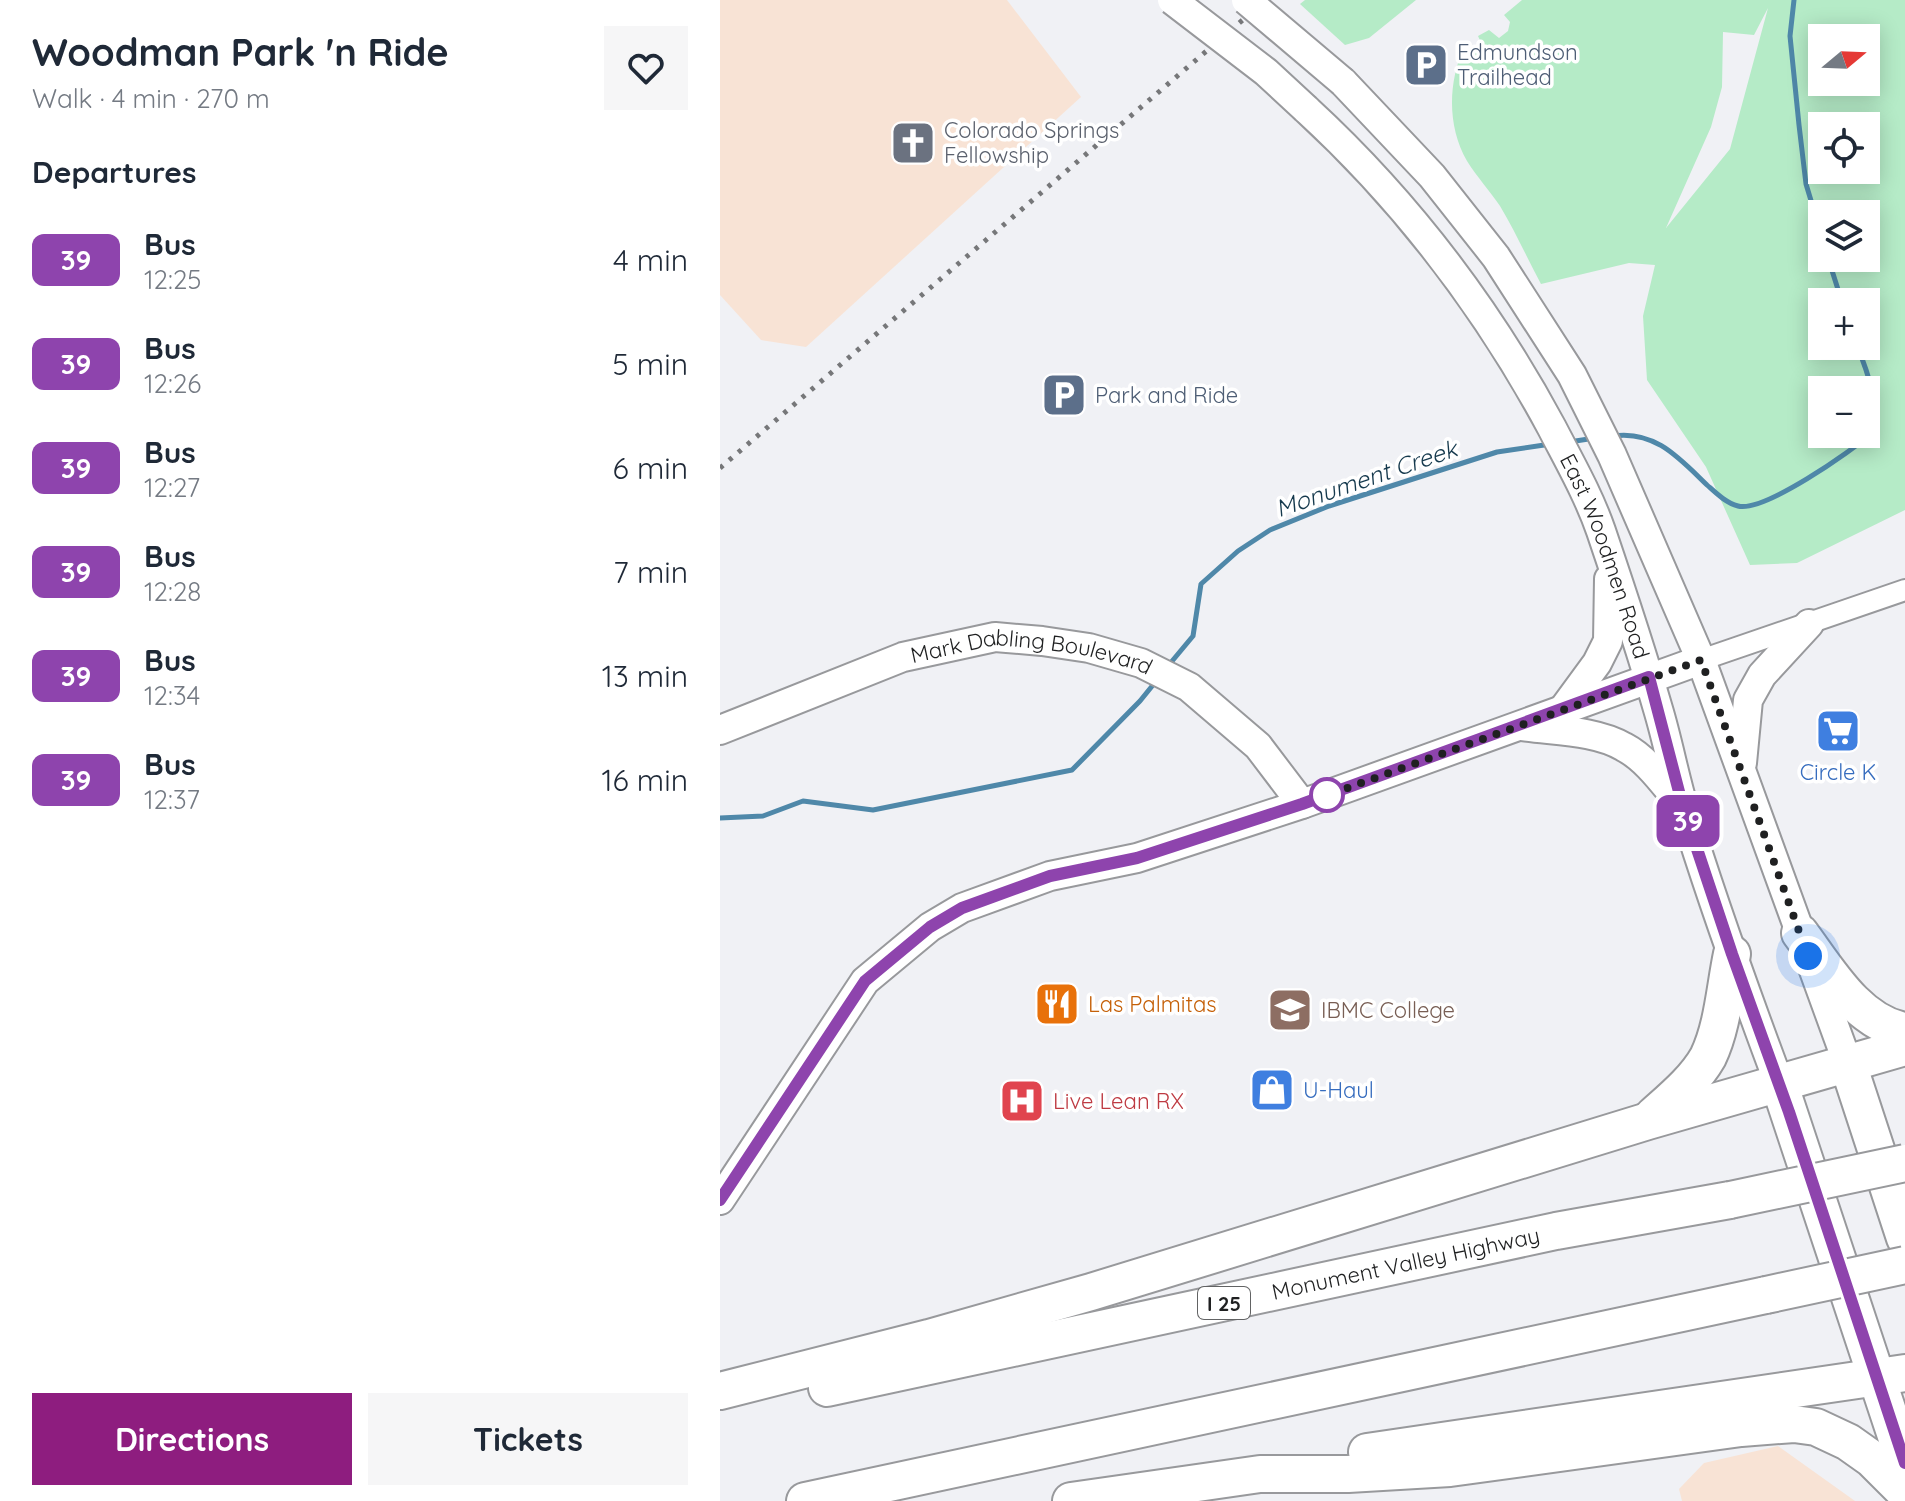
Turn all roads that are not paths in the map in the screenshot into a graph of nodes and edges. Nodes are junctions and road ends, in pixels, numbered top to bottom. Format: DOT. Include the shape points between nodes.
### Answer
graph roads {
  1 [pos="1172,0"];
  2 [pos="1246,0"];
  3 [pos="1610,562"];
  4 [pos="1905,590"];
  5 [pos="1809,624"];
  6 [pos="1701,660"];
  7 [pos="1649,677"];
  8 [pos="1564,708"];
  9 [pos="1516,725"];
  10 [pos="720,730"];
  11 [pos="1741,771"];
  12 [pos="1302,804"];
  13 [pos="1683,807"];
  14 [pos="1800,933"];
  15 [pos="1732,954"];
  16 [pos="1905,1031"];
  17 [pos="1905,1047"];
  18 [pos="1848,1064"];
  19 [pos="1779,1083"];
  20 [pos="1648,1121"];
  21 [pos="1905,1163"];
  22 [pos="720,1200"];
  23 [pos="1905,1238"];
  24 [pos="1905,1265"];
  25 [pos="1891,1376"];
  26 [pos="720,1391"];
  27 [pos="720,1411"];
  28 [pos="1905,1463"];
  29 [pos="1260,1474"];
  30 [pos="1905,1492"];
  31 [pos="805,1501"];
  32 [pos="1071,1501"];
  1 -- 3 [label="main road, East Woodmen Road, bridge" via="1266,72 1335,136 1445,261 1530,388 1601,530"];
  2 -- 6 [label="main road, East Woodmen Road, bridge" via="1343,82 1432,176 1496,257 1572,375"];
  3 -- 7 [label="main road, East Woodmen Road"];
  3 -- 8 [label="main road" via="1608,641"];
  4 -- 5 [label="street"];
  5 -- 6 [label="street"];
  5 -- 11 [label="main road" via="1762,675 1748,700"];
  6 -- 7 [label="main road"];
  6 -- 11 [label="main road, East Woodmen Road"];
  7 -- 8 [label="main road"];
  7 -- 13 [label="main road, East Woodmen Road"];
  8 -- 9 [label="main road"];
  9 -- 12 [label="main road"];
  9 -- 13 [label="main road" via="1623,746"];
  10 -- 12 [label="main road, Mark Dabling Boulevard" via="903,657 995,637 1089,648 1141,663 1189,687 1258,746"];
  11 -- 14 [label="main road, East Woodmen Road"];
  12 -- 22 [label="main road" via="1137,858 1001,892 930,927 865,981"];
  13 -- 15 [label="main road, East Woodmen Road"];
  14 -- 16 [label="highway" via="1873,1020"];
  14 -- 18 [label="main road, East Woodmen Road"];
  15 -- 19 [label="main road, East Woodmen Road"];
  15 -- 20 [label="highway" via="1708,1056"];
  17 -- 18 [label="highway"];
  18 -- 19 [label="highway"];
  18 -- 23 [label="highway, East Woodmen Road"];
  19 -- 20 [label="highway"];
  19 -- 25 [label="highway, East Woodmen Road"];
  20 -- 26 [label="highway" via="1091,1292"];
  21 -- 27 [label="highway, Monument Valley Highway / I 25, bridge" via="1556,1231"];
  24 -- 31 [label="highway, bridge"];
  25 -- 28 [label="highway, East Woodmen Road"];
  25 -- 29 [label="highway" via="1288,1463"];
  29 -- 30 [label="highway" via="1450,1468 1794,1424 1816,1427 1848,1442"];
  29 -- 32 [label="highway"];
}
